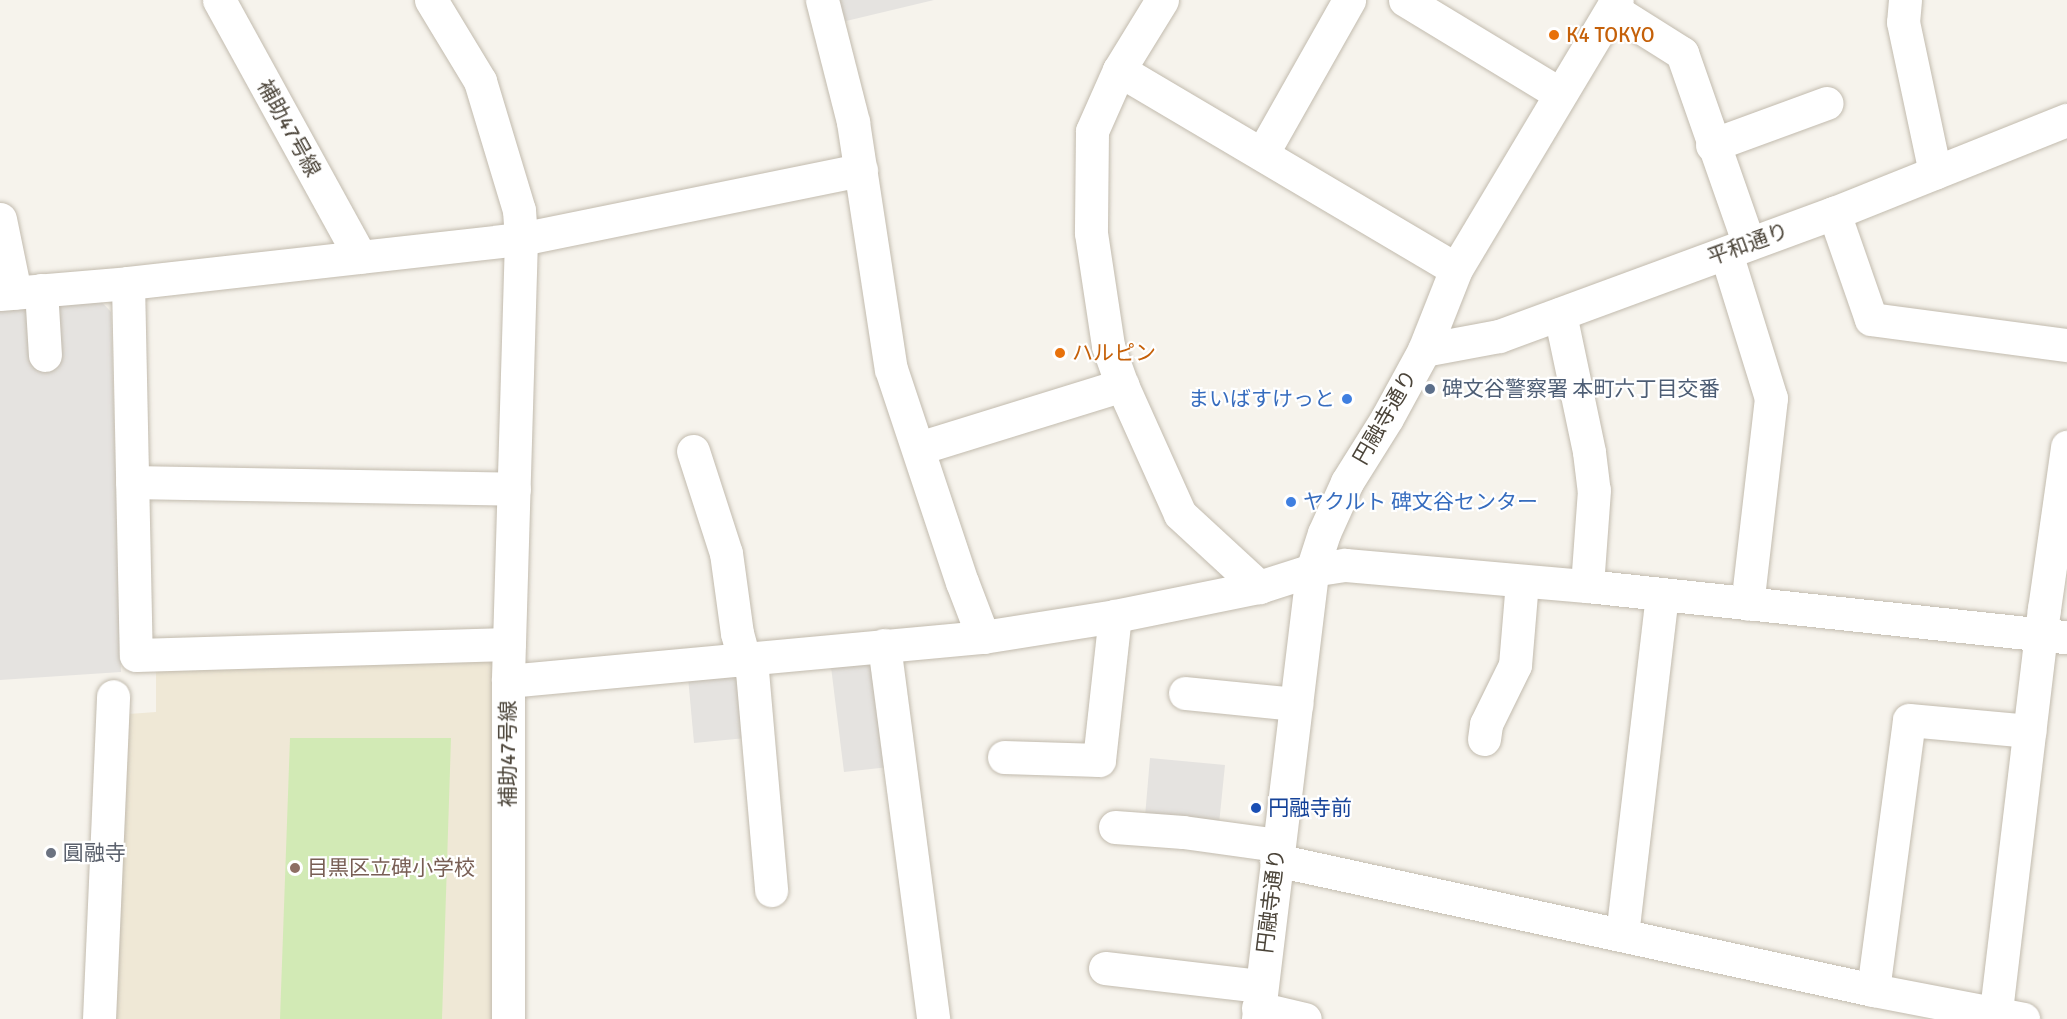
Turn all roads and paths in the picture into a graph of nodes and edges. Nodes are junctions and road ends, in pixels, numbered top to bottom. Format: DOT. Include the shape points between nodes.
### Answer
graph roads {
  1 [pos="219,0"];
  2 [pos="431,0"];
  3 [pos="822,0"];
  4 [pos="1162,0"];
  5 [pos="1349,0"];
  6 [pos="1405,0"];
  7 [pos="1905,0"];
  8 [pos="1615,4"];
  9 [pos="1119,70"];
  10 [pos="1560,94"];
  11 [pos="1827,103"];
  12 [pos="2067,120"];
  13 [pos="1712,145"];
  14 [pos="1262,154"];
  15 [pos="861,170"];
  16 [pos="1935,173"];
  17 [pos="1834,213"];
  18 [pos="0,219"];
  19 [pos="521,239"];
  20 [pos="1737,248"];
  21 [pos="360,257"];
  22 [pos="1456,269"];
  23 [pos="128,283"];
  24 [pos="18,292"];
  25 [pos="1560,314"];
  26 [pos="2067,345"];
  27 [pos="1424,350"];
  28 [pos="45,355"];
  29 [pos="1122,385"];
  30 [pos="2067,447"];
  31 [pos="919,448"];
  32 [pos="693,451"];
  33 [pos="132,482"];
  34 [pos="514,489"];
  35 [pos="1312,570"];
  36 [pos="1522,581"];
  37 [pos="1587,586"];
  38 [pos="1259,587"];
  39 [pos="1662,595"];
  40 [pos="1747,604"];
  41 [pos="1115,616"];
  42 [pos="2054,636"];
  43 [pos="983,637"];
  44 [pos="509,644"];
  45 [pos="885,645"];
  46 [pos="744,658"];
  47 [pos="508,681"];
  48 [pos="1185,693"];
  49 [pos="113,696"];
  50 [pos="1296,704"];
  51 [pos="2030,731"];
  52 [pos="1484,740"];
  53 [pos="1004,757"];
  54 [pos="1115,827"];
  55 [pos="1277,853"];
  56 [pos="771,890"];
  57 [pos="1622,935"];
  58 [pos="1105,968"];
  59 [pos="1873,990"];
  60 [pos="1259,1004"];
  61 [pos="2005,1018"];
  62 [pos="99,1019"];
  63 [pos="508,1019"];
  64 [pos="933,1019"];
  65 [pos="1305,1019"];
  1 -- 21 [label="street, 補助47号線"];
  2 -- 19 [label="street, 補助47号線" via="480,81 519,210"];
  3 -- 15 [label="street"];
  4 -- 9 [label="street"];
  5 -- 14 [label="street"];
  6 -- 10 [label="street"];
  7 -- 16 [label="street" via="1903,22"];
  8 -- 10 [label="street, 円融寺通り"];
  8 -- 13 [label="street" via="1682,53"];
  9 -- 14 [label="street"];
  9 -- 29 [label="street" via="1092,131 1090,233 1108,346"];
  10 -- 22 [label="street, 円融寺通り"];
  11 -- 13 [label="street"];
  12 -- 16 [label="street, 平和通り"];
  13 -- 20 [label="street"];
  14 -- 22 [label="street"];
  15 -- 19 [label="street"];
  15 -- 31 [label="street" via="891,369"];
  16 -- 17 [label="street, 平和通り"];
  17 -- 20 [label="street, 平和通り"];
  17 -- 26 [label="street" via="1871,320"];
  18 -- 24 [label="street"];
  19 -- 21 [label="street"];
  19 -- 34 [label="street, 補助47号線"];
  20 -- 25 [label="street, 平和通り"];
  20 -- 40 [label="street" via="1771,398"];
  21 -- 23 [label="street"];
  22 -- 27 [label="street, 円融寺通り"];
  23 -- 24 [label="street"];
  23 -- 33 [label="street"];
  24 -- 28 [label="street"];
  25 -- 27 [label="street, 平和通り" via="1499,336"];
  25 -- 37 [label="street" via="1594,490"];
  27 -- 35 [label="street, 円融寺通り" via="1347,482"];
  29 -- 31 [label="street"];
  29 -- 38 [label="street" via="1180,514"];
  30 -- 42 [label="street"];
  31 -- 43 [label="street"];
  32 -- 46 [label="street" via="726,553"];
  33 -- 34 [label="street"];
  33 -- 44 [label="street" via="136,654"];
  34 -- 44 [label="street, 補助47号線"];
  35 -- 36 [label="street" via="1345,565"];
  35 -- 38 [label="street"];
  35 -- 50 [label="street, 円融寺通り"];
  36 -- 37 [label="street"];
  36 -- 52 [label="street" via="1515,664 1486,724"];
  37 -- 39 [label="street"];
  38 -- 41 [label="street"];
  39 -- 40 [label="street"];
  39 -- 57 [label="street"];
  40 -- 42 [label="street"];
  41 -- 43 [label="street"];
  41 -- 53 [label="street" via="1099,760"];
  42 -- 51 [label="street"];
  43 -- 45 [label="street"];
  44 -- 47 [label="street, 補助47号線"];
  45 -- 46 [label="street"];
  45 -- 64 [label="street"];
  46 -- 47 [label="street"];
  46 -- 56 [label="street" via="752,671"];
  47 -- 63 [label="street, 補助47号線"];
  48 -- 50 [label="street"];
  49 -- 62 [label="street"];
  50 -- 55 [label="street, 円融寺通り"];
  51 -- 59 [label="street" via="1909,720"];
  51 -- 61 [label="street"];
  54 -- 55 [label="street" via="1183,832"];
  55 -- 57 [label="street"];
  55 -- 60 [label="street, 円融寺通り"];
  57 -- 59 [label="street"];
  58 -- 60 [label="street"];
  59 -- 61 [label="street"];
  60 -- 65 [label="street"];
}
